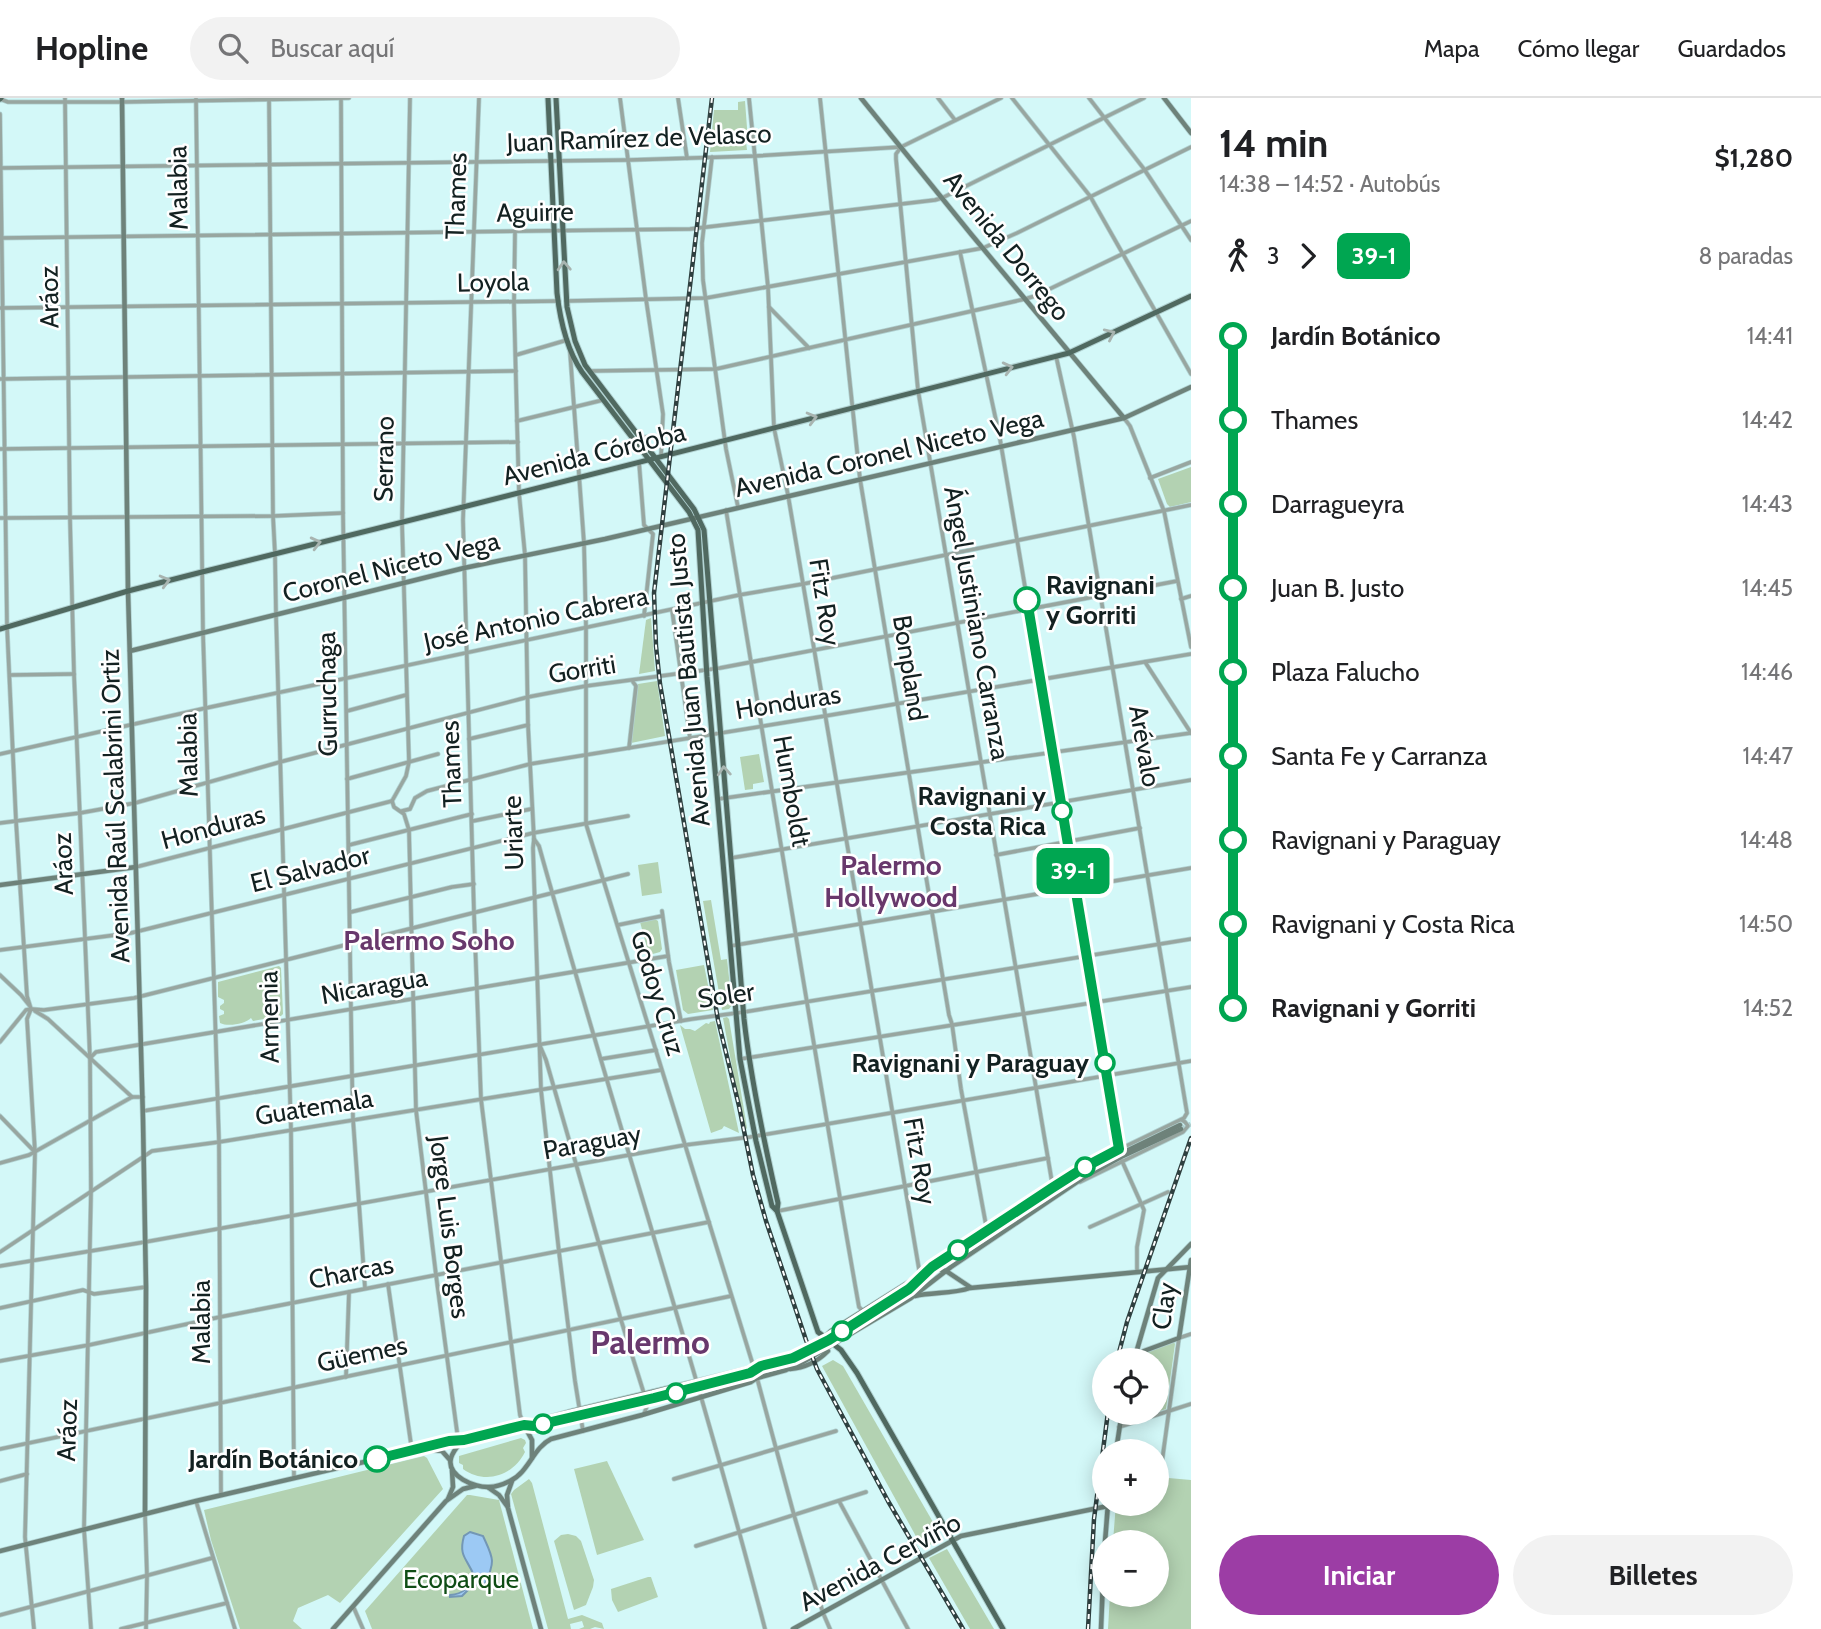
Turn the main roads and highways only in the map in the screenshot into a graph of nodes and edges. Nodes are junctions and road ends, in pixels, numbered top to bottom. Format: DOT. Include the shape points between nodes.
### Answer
graph roads {
  1 [pos="548,98"];
  2 [pos="556,98"];
  3 [pos="861,98"];
  4 [pos="1164,98"];
  5 [pos="122,100"];
  6 [pos="1191,133"];
  7 [pos="1191,296"];
  8 [pos="1069,353"];
  9 [pos="1191,387"];
  10 [pos="1124,418"];
  11 [pos="659,457"];
  12 [pos="649,460"];
  13 [pos="696,518"];
  14 [pos="662,526"];
  15 [pos="128,591"];
  16 [pos="4,628"];
  17 [pos="130,650"];
  18 [pos="136,867"];
  19 [pos="0,885"];
  20 [pos="1052,1188"];
  21 [pos="776,1211"];
  22 [pos="1021,1219"];
  23 [pos="1191,1244"];
  24 [pos="1180,1256"];
  25 [pos="1191,1263"];
  26 [pos="956,1264"];
  27 [pos="932,1267"];
  28 [pos="1167,1269"];
  29 [pos="946,1271"];
  30 [pos="920,1275"];
  31 [pos="961,1281"];
  32 [pos="970,1288"];
  33 [pos="911,1298"];
  34 [pos="892,1308"];
  35 [pos="824,1336"];
  36 [pos="1140,1340"];
  37 [pos="835,1345"];
  38 [pos="1138,1348"];
  39 [pos="1152,1348"];
  40 [pos="524,1425"];
  41 [pos="461,1440"];
  42 [pos="420,1449"];
  43 [pos="532,1459"];
  44 [pos="450,1461"];
  45 [pos="452,1469"];
  46 [pos="513,1480"];
  47 [pos="475,1486"];
  48 [pos="488,1488"];
  49 [pos="446,1501"];
  50 [pos="508,1508"];
  51 [pos="1092,1510"];
  52 [pos="145,1514"];
  53 [pos="1105,1516"];
  54 [pos="1107,1516"];
  55 [pos="1107,1521"];
  56 [pos="1106,1530"];
  57 [pos="952,1540"];
  58 [pos="0,1551"];
  59 [pos="1102,1607"];
  60 [pos="333,1629"];
  61 [pos="541,1629"];
  62 [pos="793,1629"];
  63 [pos="1003,1629"];
  64 [pos="1101,1629"];
  1 -- 12 [label="main road, Avenida Juan Bautista Justo" via="558,301 567,340 577,365"];
  11 -- 2 [label="main road, Avenida Juan Bautista Justo, one-way" via="590,371 575,341 566,301"];
  3 -- 8 [label="main road, Avenida Dorrego"];
  4 -- 6 [label="main road"];
  5 -- 15 [label="main road, Avenida Raúl Scalabrini Ortiz"];
  8 -- 7 [label="main road, Avenida Córdoba, one-way"];
  8 -- 10 [label="main road, Avenida Dorrego"];
  11 -- 8 [label="main road, Avenida Córdoba, one-way"];
  9 -- 10 [label="main road, Avenida Coronel Niceto Vega"];
  10 -- 13 [label="main road, Avenida Coronel Niceto Vega"];
  11 -- 12 [label="main road, Avenida Córdoba"];
  11 -- 13 [label="main road, Avenida Juan Bautista Justo"];
  12 -- 13 [label="main road, Avenida Juan Bautista Justo"];
  15 -- 12 [label="main road, Avenida Córdoba, one-way"];
  13 -- 14 [label="main road, Avenida Coronel Niceto Vega"];
  13 -- 21 [label="main road, Avenida Juan Bautista Justo" via="740,1059"];
  21 -- 13 [label="main road, Avenida Juan Bautista Justo, one-way" via="749,1057 705,538"];
  14 -- 17 [label="main road, Coronel Niceto Vega" via="464,568"];
  15 -- 16 [label="main road, Avenida Córdoba"];
  15 -- 17 [label="main road, Avenida Raúl Scalabrini Ortiz"];
  17 -- 18 [label="main road, Avenida Raúl Scalabrini Ortiz"];
  18 -- 19 [label="main road, Honduras"];
  18 -- 52 [label="main road, Avenida Raúl Scalabrini Ortiz" via="146,1287"];
  20 -- 22 [label="main road" via="1051,1196"];
  20 -- 22 [label="main road" via="1181,1127 1086,1176"];
  20 -- 27 [label="main road"];
  21 -- 35 [label="main road, Avenida Juan Bautista Justo" via="818,1332"];
  22 -- 26 [label="main road"];
  23 -- 24 [label="main road"];
  24 -- 25 [label="main road" via="1188,1256"];
  24 -- 28 [label="main road"];
  25 -- 28 [label="main road"];
  25 -- 39 [label="main road, Clay" via="1179,1338"];
  26 -- 29 [label="main road"];
  26 -- 31 [label="main road"];
  27 -- 29 [label="main road"];
  27 -- 30 [label="main road"];
  28 -- 32 [label="main road"];
  28 -- 36 [label="main road" via="1158,1278"];
  29 -- 31 [label="main road"];
  29 -- 33 [label="main road"];
  30 -- 34 [label="main road" via="914,1290"];
  30 -- 35 [label="main road"];
  31 -- 32 [label="main road"];
  32 -- 33 [label="main road"];
  33 -- 34 [label="main road"];
  34 -- 37 [label="main road"];
  35 -- 37 [label="main road, Avenida Juan Bautista Justo"];
  35 -- 40 [label="main road" via="793,1358"];
  36 -- 38 [label="main road"];
  36 -- 39 [label="main road" via="1144,1347"];
  37 -- 43 [label="main road" via="751,1382 547,1440"];
  37 -- 57 [label="main road, Avenida Juan Bautista Justo" via="864,1384"];
  40 -- 41 [label="main road"];
  40 -- 43 [label="main road" via="532,1440"];
  41 -- 42 [label="main road"];
  41 -- 44 [label="main road"];
  42 -- 44 [label="main road" via="442,1451"];
  42 -- 52 [label="main road"];
  43 -- 46 [label="main road"];
  44 -- 45 [label="main road"];
  45 -- 47 [label="main road"];
  45 -- 49 [label="main road" via="453,1487"];
  46 -- 48 [label="main road"];
  46 -- 50 [label="main road"];
  47 -- 48 [label="main road"];
  47 -- 49 [label="main road"];
  48 -- 50 [label="main road"];
  49 -- 60 [label="main road"];
  50 -- 61 [label="main road"];
  51 -- 57 [label="main road, Avenida Cerviño"];
  52 -- 58 [label="main road"];
  53 -- 55 [label="main road"];
  54 -- 55 [label="main road"];
  55 -- 56 [label="main road"];
  57 -- 62 [label="main road, Avenida Cerviño"];
  57 -- 63 [label="main road, Avenida Juan Bautista Justo"];
  59 -- 64 [label="main road"];
}
